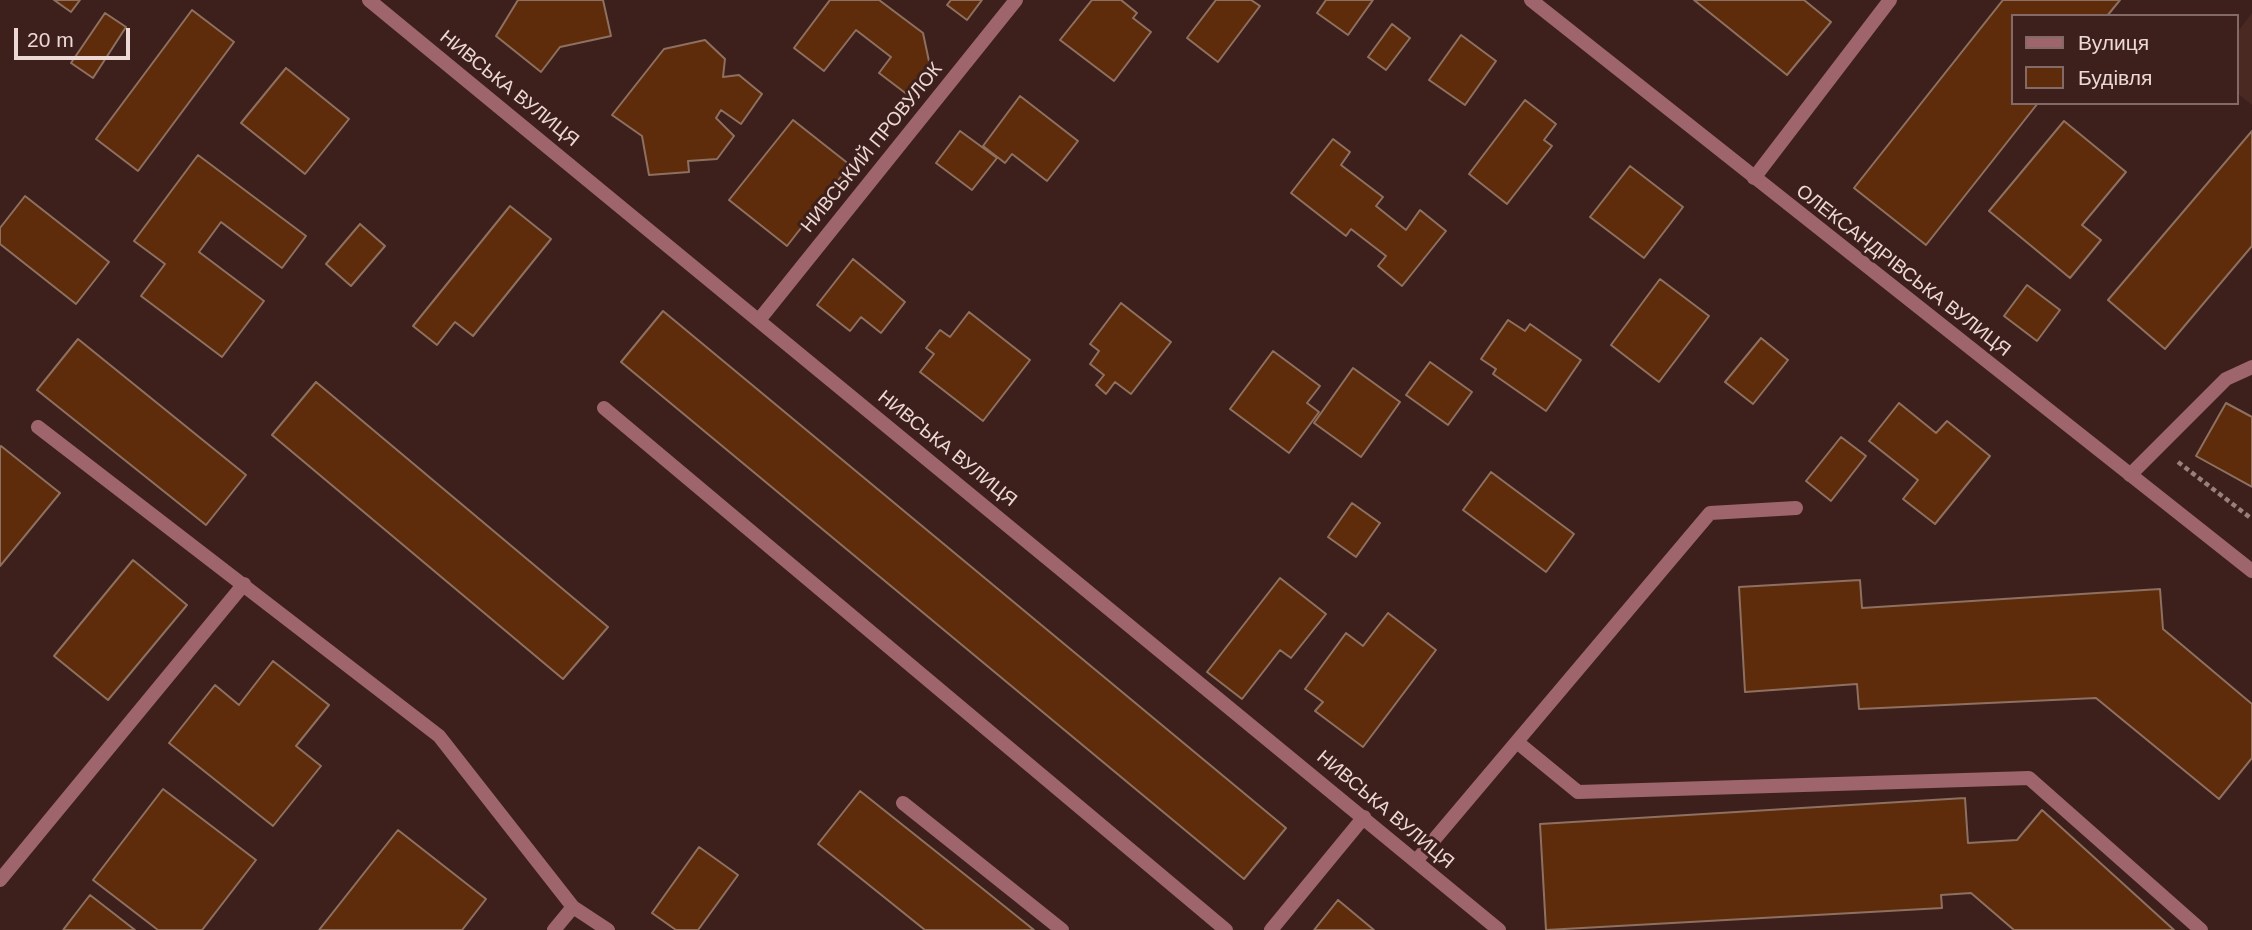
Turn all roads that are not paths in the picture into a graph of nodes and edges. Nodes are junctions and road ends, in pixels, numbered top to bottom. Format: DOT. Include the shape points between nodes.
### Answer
graph roads {
  1 [pos="369,0"];
  2 [pos="1016,0"];
  3 [pos="1531,0"];
  4 [pos="1890,0"];
  5 [pos="1754,178"];
  6 [pos="759,320"];
  7 [pos="2252,367"];
  8 [pos="604,408"];
  9 [pos="38,426"];
  10 [pos="2130,475"];
  11 [pos="1796,508"];
  12 [pos="2252,571"];
  13 [pos="244,584"];
  14 [pos="1517,742"];
  15 [pos="903,803"];
  16 [pos="1364,817"];
  17 [pos="1416,860"];
  18 [pos="0,880"];
  19 [pos="573,906"];
  20 [pos="554,930"];
  21 [pos="608,930"];
  22 [pos="1062,930"];
  23 [pos="1226,930"];
  24 [pos="1271,930"];
  25 [pos="1499,930"];
  26 [pos="2201,930"];
  1 -- 6 [label="street, НИВСЬКА ВУЛИЦЯ"];
  2 -- 6 [label="street, НИВСЬКИЙ ПРОВУЛОК"];
  3 -- 5 [label="street, ОЛЕКСАНДРІВСЬКА ВУЛИЦЯ"];
  4 -- 5 [label="street"];
  5 -- 10 [label="street, ОЛЕКСАНДРІВСЬКА ВУЛИЦЯ"];
  6 -- 16 [label="street, НИВСЬКА ВУЛИЦЯ"];
  7 -- 10 [label="street" via="2226,379"];
  8 -- 23 [label="street"];
  9 -- 13 [label="street"];
  10 -- 12 [label="street, ОЛЕКСАНДРІВСЬКА ВУЛИЦЯ"];
  11 -- 14 [label="street" via="1710,513"];
  13 -- 18 [label="street"];
  13 -- 19 [label="street" via="439,736"];
  14 -- 17 [label="street"];
  14 -- 26 [label="street" via="1578,792 2029,778"];
  15 -- 22 [label="street"];
  16 -- 17 [label="street, НИВСЬКА ВУЛИЦЯ"];
  16 -- 24 [label="street"];
  17 -- 25 [label="street, НИВСЬКА ВУЛИЦЯ"];
  19 -- 20 [label="street"];
  19 -- 21 [label="street"];
}
